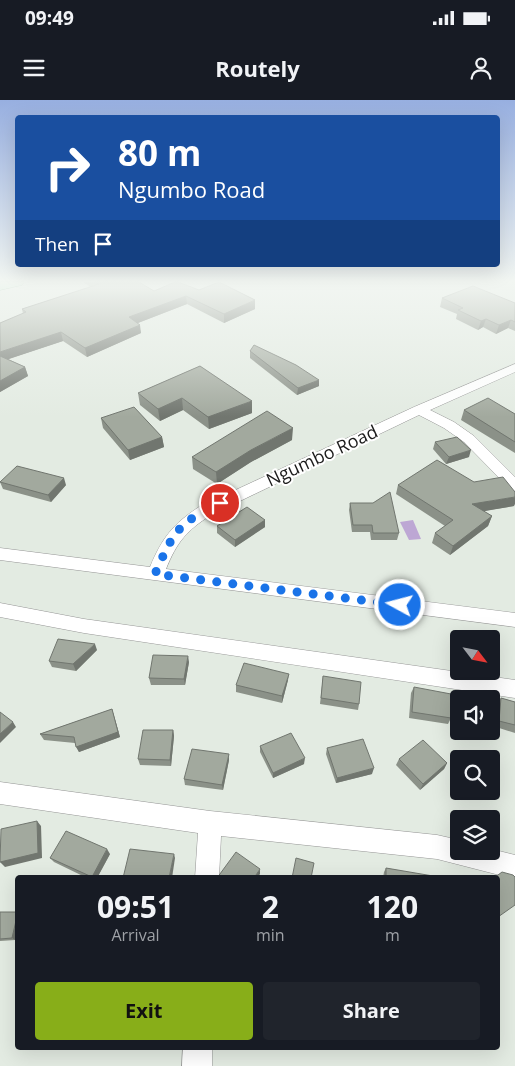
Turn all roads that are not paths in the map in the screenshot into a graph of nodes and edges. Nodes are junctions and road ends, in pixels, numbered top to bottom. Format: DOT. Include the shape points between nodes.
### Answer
graph roads {
  1 [pos="515,368"];
  2 [pos="420,410"];
  3 [pos="515,486"];
  4 [pos="0,554"];
  5 [pos="155,574"];
  6 [pos="0,610"];
  7 [pos="515,620"];
  8 [pos="515,689"];
  9 [pos="0,793"];
  10 [pos="210,823"];
  11 [pos="515,867"];
  12 [pos="207,875"];
  13 [pos="198,1050"];
  14 [pos="197,1066"];
  1 -- 2 [label="street, Ngumbo Road"];
  2 -- 3 [label="street" via="468,439"];
  2 -- 5 [label="street, Ngumbo Road" via="186,522 174,534"];
  4 -- 5 [label="street"];
  5 -- 7 [label="street"];
  6 -- 8 [label="street" via="84,626"];
  9 -- 10 [label="street"];
  10 -- 11 [label="street" via="437,847"];
  10 -- 12 [label="street"];
  13 -- 14 [label="street"];
}
